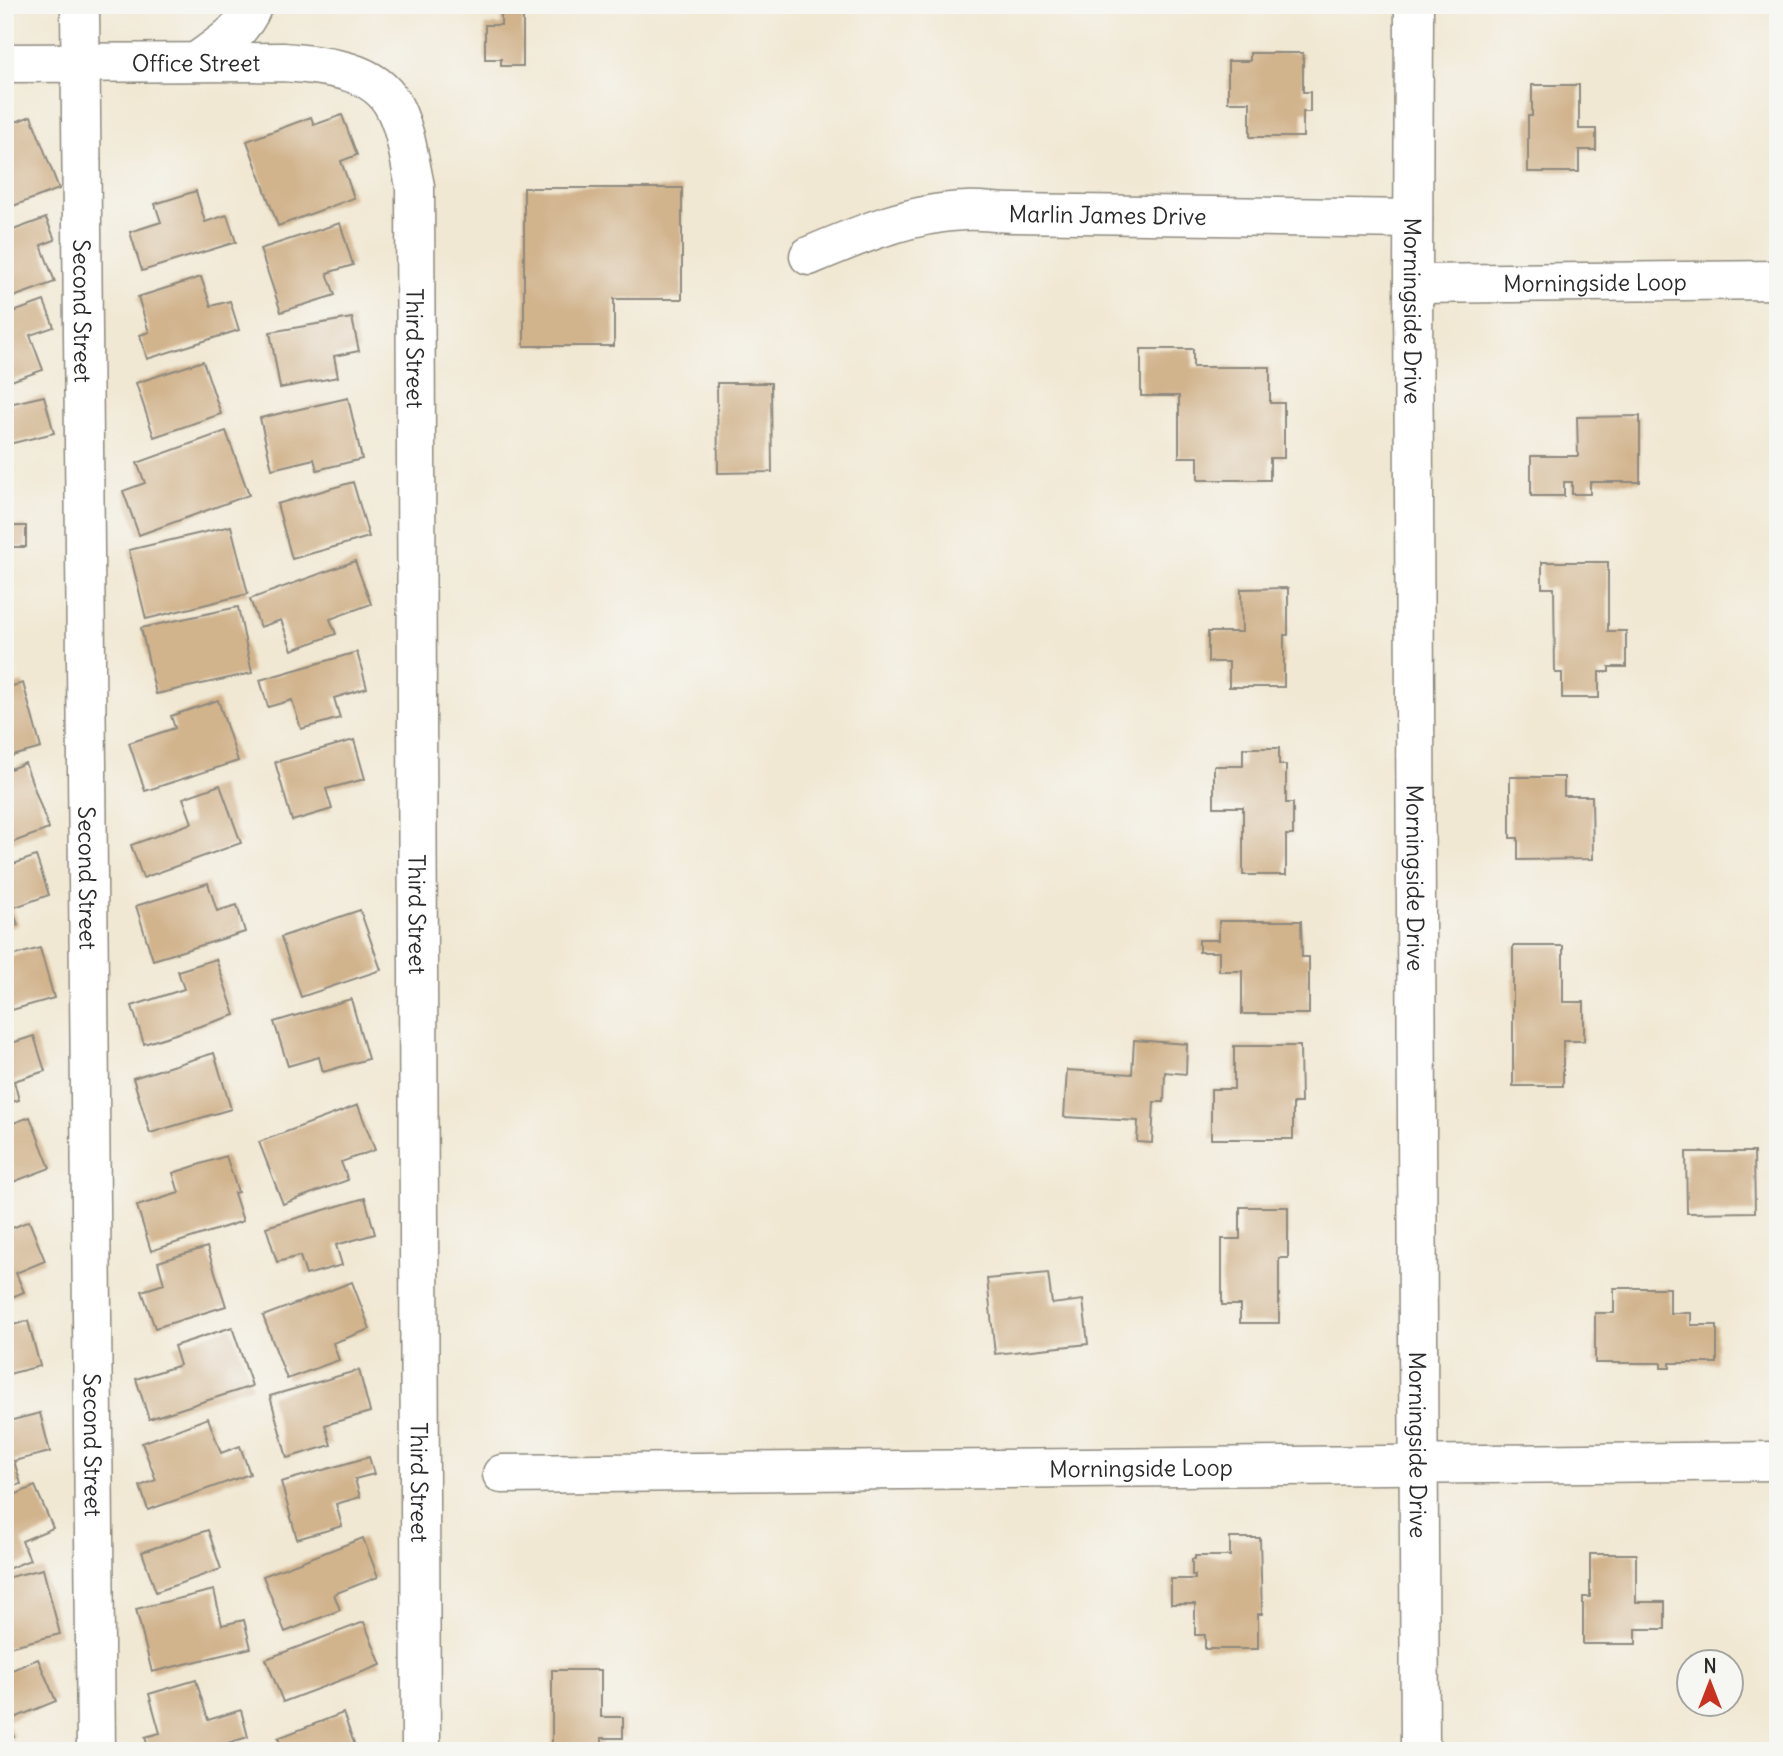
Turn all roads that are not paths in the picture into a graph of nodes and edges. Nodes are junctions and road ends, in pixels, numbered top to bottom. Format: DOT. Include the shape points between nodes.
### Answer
graph roads {
  1 [pos="80,5"];
  2 [pos="253,5"];
  3 [pos="1414,5"];
  4 [pos="5,62"];
  5 [pos="196,62"];
  6 [pos="82,63"];
  7 [pos="379,89"];
  8 [pos="1413,219"];
  9 [pos="809,256"];
  10 [pos="1778,280"];
  11 [pos="1413,284"];
  12 [pos="1778,1461"];
  13 [pos="1419,1465"];
  14 [pos="502,1474"];
  15 [pos="96,1751"];
  16 [pos="421,1751"];
  17 [pos="1420,1751"];
  1 -- 6 [label="street, Second Street"];
  2 -- 5 [label="street" via="232,36"];
  3 -- 8 [label="street, Morningside Drive"];
  4 -- 6 [label="street, Office Street"];
  5 -- 6 [label="street, Office Street"];
  5 -- 7 [label="street, Office Street" via="329,67 356,75"];
  6 -- 15 [label="street, Second Street"];
  7 -- 16 [label="street, Third Street" via="392,102 400,122 415,186"];
  8 -- 9 [label="street, Marlin James Drive" via="965,211 915,217"];
  8 -- 11 [label="street, Morningside Drive"];
  10 -- 11 [label="street, Morningside Loop"];
  11 -- 13 [label="street, Morningside Drive"];
  12 -- 13 [label="street, Morningside Loop"];
  13 -- 14 [label="street, Morningside Loop"];
  13 -- 17 [label="street, Morningside Drive"];
}
